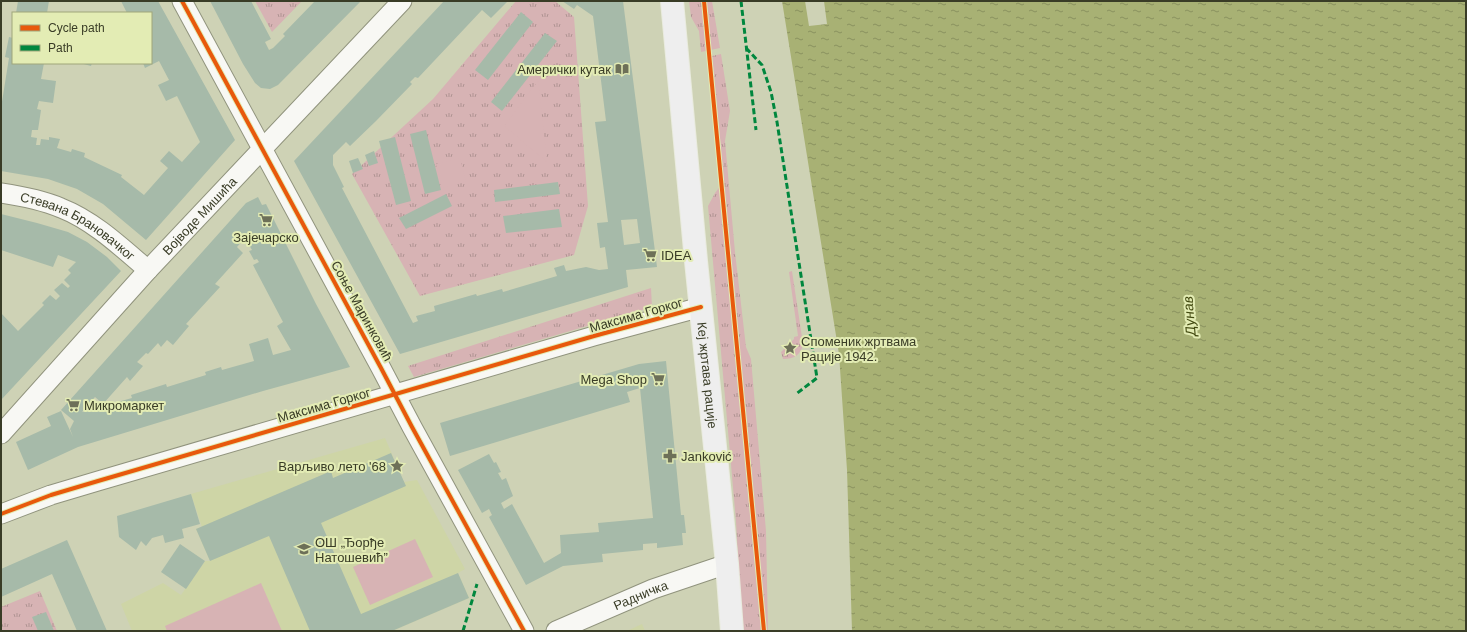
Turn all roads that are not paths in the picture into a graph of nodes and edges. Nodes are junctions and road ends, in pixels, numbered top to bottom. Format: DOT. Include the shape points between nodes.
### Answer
graph roads {
  1 [pos="182,1"];
  2 [pos="402,1"];
  3 [pos="672,1"];
  4 [pos="262,148"];
  5 [pos="1,193"];
  6 [pos="148,270"];
  7 [pos="701,307"];
  8 [pos="395,395"];
  9 [pos="1,434"];
  10 [pos="1,514"];
  11 [pos="727,564"];
  12 [pos="524,631"];
  13 [pos="556,631"];
  14 [pos="732,631"];
  1 -- 4 [label="street, Соње Маринковић"];
  2 -- 4 [label="street, Војводе Мишића"];
  3 -- 7 [label="main road, Кеј жртава рације"];
  4 -- 6 [label="street, Војводе Мишића"];
  4 -- 8 [label="street, Соње Маринковић"];
  5 -- 6 [label="street, Стевана Брановачког" via="46,203 80,217 110,237"];
  6 -- 9 [label="street, Војводе Мишића"];
  7 -- 8 [label="street, Максима Горког"];
  7 -- 11 [label="main road, Кеј жртава рације"];
  8 -- 10 [label="street, Максима Горког" via="51,495"];
  8 -- 12 [label="street, Соње Маринковић"];
  11 -- 13 [label="street, Радничка" via="653,589"];
  11 -- 14 [label="main road, Кеј жртава рације"];
}
